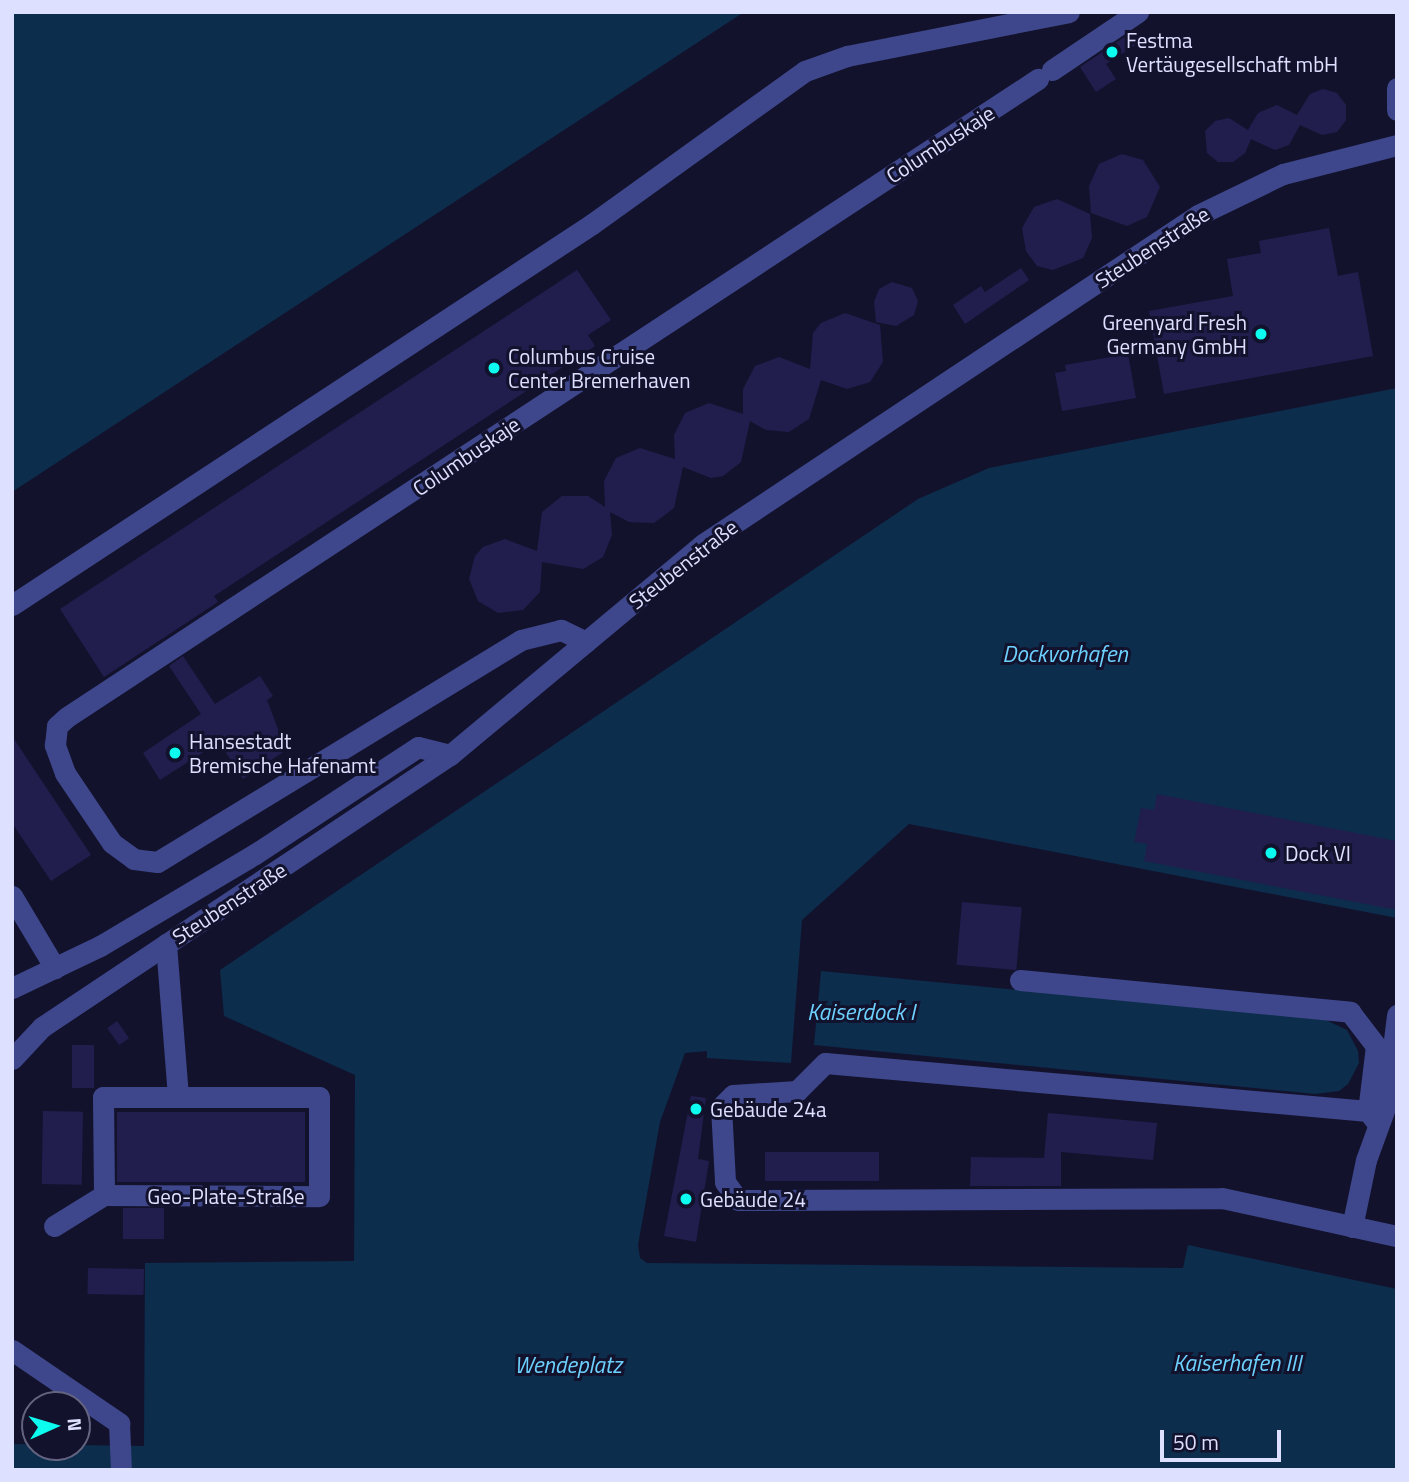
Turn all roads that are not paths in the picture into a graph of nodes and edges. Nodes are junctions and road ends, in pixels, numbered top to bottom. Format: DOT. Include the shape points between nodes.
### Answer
graph roads {
  1 [pos="1069,12"];
  2 [pos="1138,12"];
  3 [pos="1397,88"];
  4 [pos="1397,110"];
  5 [pos="1397,145"];
  6 [pos="12,605"];
  7 [pos="586,642"];
  8 [pos="450,755"];
  9 [pos="12,896"];
  10 [pos="166,944"];
  11 [pos="55,968"];
  12 [pos="1020,980"];
  13 [pos="12,988"];
  14 [pos="1397,1015"];
  15 [pos="12,1059"];
  16 [pos="1394,1071"];
  17 [pos="178,1097"];
  18 [pos="1373,1118"];
  19 [pos="104,1195"];
  20 [pos="54,1226"];
  21 [pos="1352,1227"];
  22 [pos="1397,1236"];
  23 [pos="12,1350"];
  24 [pos="121,1470"];
  1 -- 6 [label="street" via="847,56 805,72 593,224"];
  2 -- 7 [label="street, Columbuskaje" via="57,726 55,745 65,773 112,843 145,862 167,859 521,640 561,630"];
  3 -- 4 [label="street"];
  5 -- 7 [label="street, Steubenstraße" via="1283,174 1198,215 703,544"];
  7 -- 8 [label="street, Steubenstraße"];
  8 -- 10 [label="street, Steubenstraße"];
  8 -- 11 [label="street" via="418,747 255,854 100,947"];
  9 -- 11 [label="street"];
  10 -- 15 [label="street, Steubenstraße" via="42,1027"];
  10 -- 17 [label="street"];
  11 -- 13 [label="street"];
  12 -- 18 [label="street" via="1349,1012 1376,1046"];
  14 -- 16 [label="street"];
  16 -- 18 [label="street" via="1386,1105"];
  17 -- 19 [label="street, Geo-Plate-Straße" via="103,1097"];
  17 -- 19 [label="street, Geo-Plate-Straße" via="319,1097 319,1196"];
  18 -- 21 [label="street"];
  18 -- 21 [label="street" via="825,1063 797,1091 733,1095 721,1107 725,1182 738,1200 1222,1198"];
  19 -- 20 [label="street"];
  21 -- 22 [label="street"];
  23 -- 24 [label="street" via="119,1423"];
}
